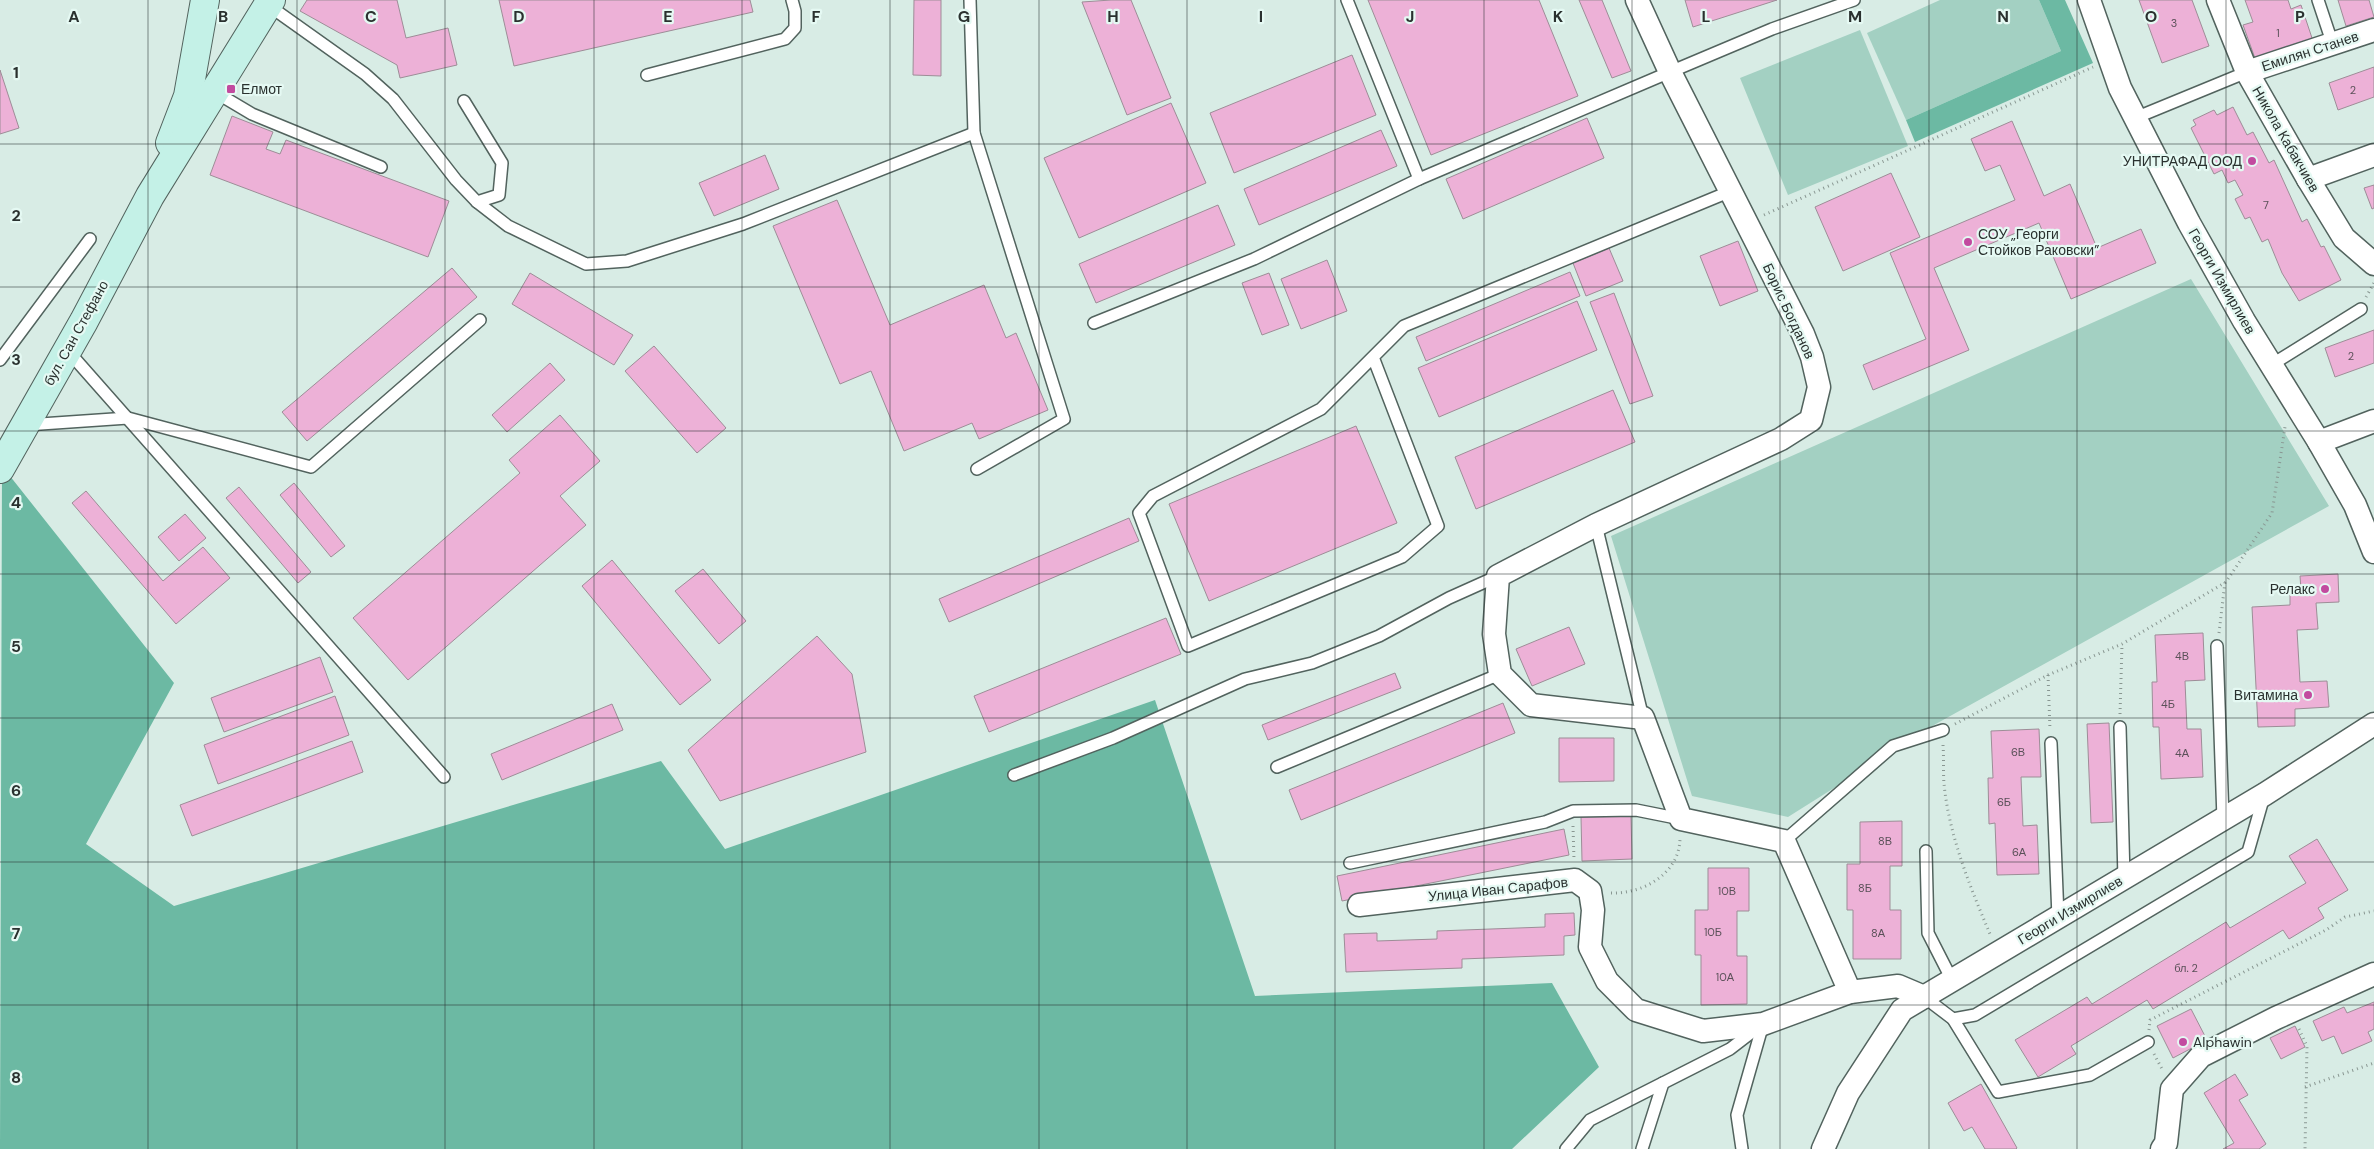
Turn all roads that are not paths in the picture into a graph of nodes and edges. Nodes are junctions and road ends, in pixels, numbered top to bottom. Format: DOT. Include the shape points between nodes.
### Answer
graph roads {
  1 [pos="205,0"];
  2 [pos="792,0"];
  3 [pos="970,0"];
  4 [pos="1347,0"];
  5 [pos="1637,0"];
  6 [pos="1854,0"];
  7 [pos="2089,0"];
  8 [pos="2218,0"];
  9 [pos="2318,0"];
  10 [pos="269,2"];
  11 [pos="2374,30"];
  12 [pos="2333,45"];
  13 [pos="1670,72"];
  14 [pos="2247,72"];
  15 [pos="647,74"];
  16 [pos="215,92"];
  17 [pos="464,101"];
  18 [pos="2135,118"];
  19 [pos="974,133"];
  20 [pos="2374,155"];
  21 [pos="381,167"];
  22 [pos="1419,179"];
  23 [pos="2308,179"];
  24 [pos="1731,191"];
  25 [pos="150,196"];
  26 [pos="477,202"];
  27 [pos="90,239"];
  28 [pos="2374,264"];
  29 [pos="2361,309"];
  30 [pos="480,320"];
  31 [pos="1094,323"];
  32 [pos="67,350"];
  33 [pos="1373,357"];
  34 [pos="0,360"];
  35 [pos="2271,365"];
  36 [pos="128,418"];
  37 [pos="2374,421"];
  38 [pos="25,425"];
  39 [pos="2319,442"];
  40 [pos="0,469"];
  41 [pos="977,469"];
  42 [pos="1596,525"];
  43 [pos="2374,552"];
  44 [pos="1498,576"];
  45 [pos="2217,646"];
  46 [pos="1500,674"];
  47 [pos="1642,718"];
  48 [pos="2374,724"];
  49 [pos="2120,727"];
  50 [pos="1943,730"];
  51 [pos="2051,743"];
  52 [pos="1277,767"];
  53 [pos="1014,775"];
  54 [pos="444,777"];
  55 [pos="2264,794"];
  56 [pos="1681,819"];
  57 [pos="2224,819"];
  58 [pos="1784,841"];
  59 [pos="1926,851"];
  60 [pos="1350,863"];
  61 [pos="2124,878"];
  62 [pos="1359,905"];
  63 [pos="2058,917"];
  64 [pos="2374,974"];
  65 [pos="1952,980"];
  66 [pos="1850,992"];
  67 [pos="1924,997"];
  68 [pos="1953,1019"];
  69 [pos="1763,1024"];
  70 [pos="2148,1042"];
  71 [pos="1663,1083"];
  72 [pos="1566,1149"];
  73 [pos="1642,1149"];
  74 [pos="1742,1149"];
  75 [pos="1822,1149"];
  76 [pos="2162,1149"];
  1 -- 25 [label="main road, бул. Сан Стефано" via="188,96"];
  2 -- 15 [label="lane" via="795,28 785,39"];
  3 -- 19 [label="lane"];
  4 -- 22 [label="lane"];
  5 -- 13 [label="street, Борис Богданов"];
  6 -- 13 [label="lane" via="1772,29"];
  7 -- 18 [label="street, Георги Измирлиев" via="2120,88"];
  8 -- 14 [label="street, Никола Кабакчиев"];
  9 -- 12 [label="lane"];
  10 -- 16 [label="main road, бул. Сан Стефано"];
  10 -- 26 [label="lane" via="365,74 393,100"];
  11 -- 12 [label="street, Емилян Станев"];
  12 -- 14 [label="street, Емилян Станев"];
  13 -- 22 [label="lane"];
  13 -- 24 [label="street, Борис Богданов"];
  14 -- 18 [label="lane"];
  14 -- 23 [label="street, Никола Кабакчиев"];
  16 -- 21 [label="lane" via="252,114"];
  16 -- 25 [label="main road, бул. Сан Стефано"];
  17 -- 26 [label="lane" via="502,164 499,195"];
  18 -- 35 [label="street, Георги Измирлиев" via="2189,223"];
  19 -- 26 [label="lane" via="742,224 627,261 586,264 508,226"];
  19 -- 41 [label="lane" via="1064,419"];
  20 -- 23 [label="street"];
  22 -- 31 [label="lane" via="1254,259"];
  23 -- 28 [label="street, Никола Кабакчиев" via="2344,238"];
  24 -- 33 [label="lane" via="1404,326"];
  24 -- 42 [label="street, Борис Богданов" via="1812,357 1819,387 1811,420 1781,439"];
  25 -- 32 [label="main road, бул. Сан Стефано"];
  27 -- 34 [label="lane"];
  29 -- 35 [label="lane"];
  30 -- 36 [label="lane" via="311,467"];
  32 -- 36 [label="lane"];
  32 -- 38 [label="main road, бул. Сан Стефано"];
  33 -- 33 [label="lane" via="1438,526 1402,557 1188,646 1138,513 1153,496 1321,409"];
  35 -- 39 [label="street, Георги Измирлиев"];
  36 -- 38 [label="lane"];
  36 -- 54 [label="lane"];
  37 -- 39 [label="street"];
  38 -- 40 [label="main road, бул. Сан Стефано"];
  39 -- 43 [label="street, Георги Измирлиев" via="2355,505"];
  42 -- 44 [label="street, Борис Богданов"];
  42 -- 47 [label="lane"];
  44 -- 46 [label="street" via="1494,634"];
  44 -- 53 [label="lane" via="1379,636 1312,662 1245,679 1113,738"];
  45 -- 57 [label="lane"];
  46 -- 47 [label="street" via="1531,705"];
  46 -- 52 [label="lane"];
  47 -- 56 [label="street"];
  48 -- 55 [label="street, Георги Измирлиев"];
  49 -- 61 [label="lane"];
  50 -- 58 [label="lane" via="1893,746"];
  51 -- 63 [label="lane"];
  55 -- 57 [label="street, Георги Измирлиев"];
  55 -- 68 [label="lane" via="2248,852 1975,1015"];
  56 -- 58 [label="street"];
  56 -- 60 [label="lane" via="1636,810 1573,811 1545,822"];
  57 -- 61 [label="street, Георги Измирлиев"];
  58 -- 66 [label="street"];
  59 -- 65 [label="lane" via="1928,933"];
  61 -- 63 [label="street, Георги Измирлиев"];
  62 -- 69 [label="street, Улица Иван Сарафов" via="1582,886 1592,910 1590,947 1608,981 1636,1010 1703,1031"];
  63 -- 65 [label="street, Георги Измирлиев"];
  64 -- 76 [label="street" via="2201,1056 2172,1089 2166,1143"];
  65 -- 67 [label="street, Георги Измирлиев"];
  66 -- 67 [label="street" via="1898,986"];
  66 -- 69 [label="street"];
  67 -- 68 [label="lane"];
  67 -- 75 [label="street, Георги Измирлиев" via="1902,1010 1848,1092"];
  68 -- 70 [label="lane" via="1998,1092 2090,1075"];
  69 -- 71 [label="lane" via="1730,1049"];
  69 -- 74 [label="lane" via="1737,1115"];
  71 -- 72 [label="lane" via="1590,1120"];
  71 -- 73 [label="lane"];
}
